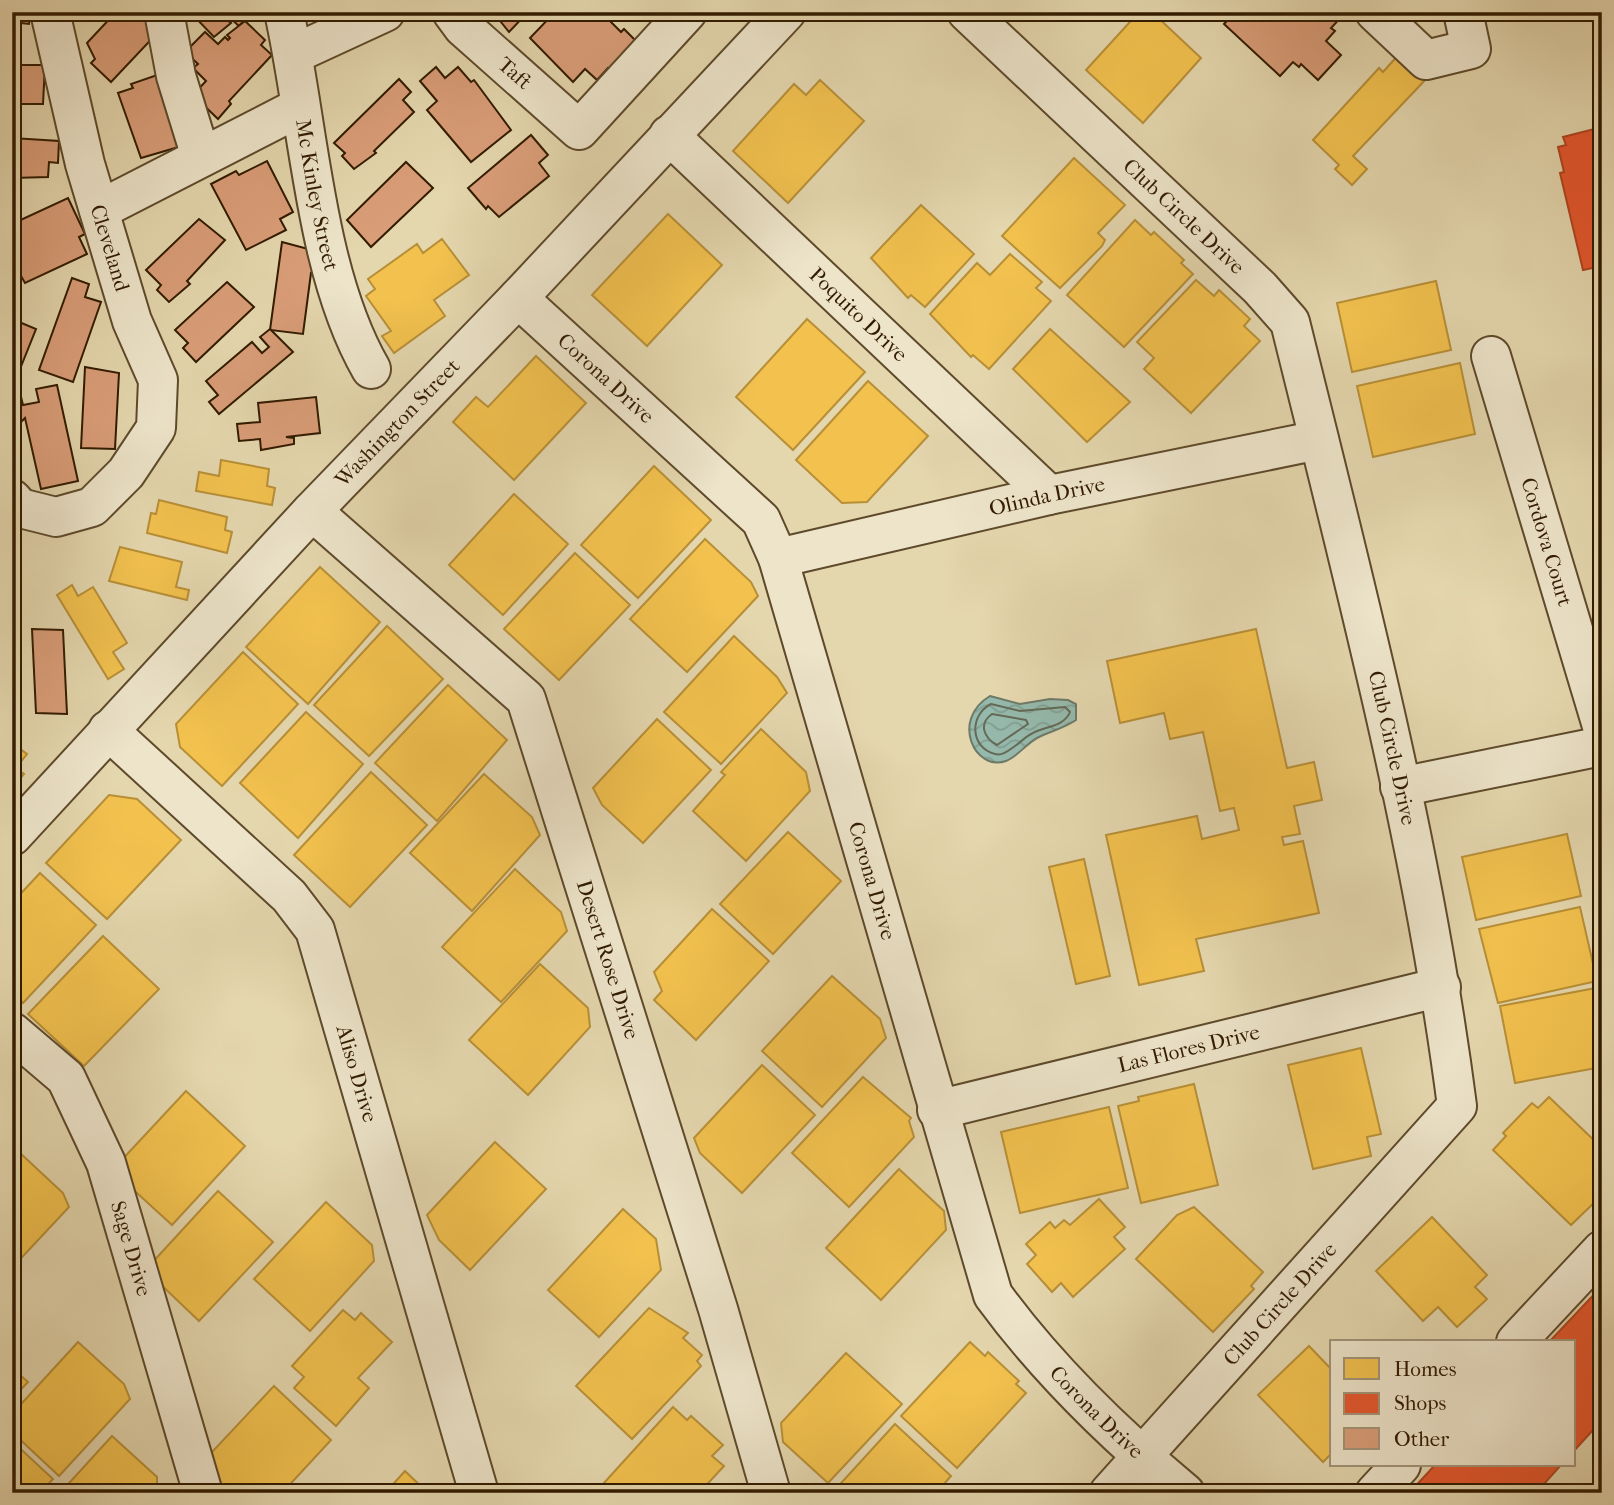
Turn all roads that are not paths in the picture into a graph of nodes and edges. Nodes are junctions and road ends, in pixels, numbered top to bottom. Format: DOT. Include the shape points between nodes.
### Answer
graph roads {
  1 [pos="50,12"];
  2 [pos="164,12"];
  3 [pos="284,12"];
  4 [pos="385,12"];
  5 [pos="452,12"];
  6 [pos="687,12"];
  7 [pos="786,12"];
  8 [pos="967,12"];
  9 [pos="1375,12"];
  10 [pos="1463,12"];
  11 [pos="294,54"];
  12 [pos="300,107"];
  13 [pos="668,135"];
  14 [pos="201,157"];
  15 [pos="99,210"];
  16 [pos="518,298"];
  17 [pos="1491,356"];
  18 [pos="371,369"];
  19 [pos="1319,440"];
  20 [pos="1049,495"];
  21 [pos="12,499"];
  22 [pos="312,510"];
  23 [pos="778,558"];
  24 [pos="1602,726"];
  25 [pos="108,730"];
  26 [pos="1602,746"];
  27 [pos="1400,787"];
  28 [pos="12,836"];
  29 [pos="1441,987"];
  30 [pos="12,1032"];
  31 [pos="937,1110"];
  32 [pos="1602,1250"];
  33 [pos="1518,1340"];
  34 [pos="1142,1457"];
  35 [pos="1400,1466"];
  36 [pos="202,1493"];
  37 [pos="479,1493"];
  38 [pos="771,1493"];
  39 [pos="1109,1493"];
  40 [pos="1185,1493"];
  41 [pos="1375,1493"];
  1 -- 15 [label="street, Cleveland"];
  2 -- 14 [label="street" via="176,76"];
  3 -- 11 [label="street, Mc Kinley Street"];
  4 -- 11 [label="street"];
  5 -- 6 [label="street, Taft" via="463,27 579,130"];
  7 -- 13 [label="street, Washington Street"];
  8 -- 19 [label="street, Club Circle Drive" via="1260,288 1290,322"];
  9 -- 10 [label="street" via="1426,60 1472,49"];
  11 -- 12 [label="street, Mc Kinley Street"];
  12 -- 14 [label="street"];
  12 -- 18 [label="street, Mc Kinley Street" via="334,276 353,338"];
  13 -- 16 [label="street, Washington Street"];
  13 -- 20 [label="street, Poquito Drive"];
  14 -- 15 [label="street"];
  15 -- 21 [label="street, Cleveland" via="132,321 158,380 156,428 126,472 92,507 56,517 20,508"];
  16 -- 22 [label="street, Washington Street"];
  16 -- 23 [label="street, Corona Drive" via="761,520"];
  17 -- 24 [label="street, Cordova Court"];
  19 -- 20 [label="street, Olinda Drive"];
  19 -- 27 [label="street, Club Circle Drive"];
  20 -- 23 [label="street, Olinda Drive"];
  22 -- 25 [label="street, Washington Street"];
  22 -- 38 [label="street, Desert Rose Drive" via="526,699 718,1309"];
  23 -- 31 [label="street, Corona Drive"];
  25 -- 28 [label="street, Washington Street"];
  25 -- 37 [label="street, Aliso Drive" via="289,895 315,930"];
  26 -- 27 [label="street"];
  27 -- 29 [label="street, Club Circle Drive"];
  29 -- 31 [label="street, Las Flores Drive"];
  29 -- 34 [label="street, Club Circle Drive" via="1457,1106"];
  30 -- 36 [label="street, Sage Drive" via="66,1078 106,1163"];
  31 -- 34 [label="street, Corona Drive" via="993,1295 1031,1347"];
  32 -- 33 [label="street"];
  34 -- 39 [label="street, Club Circle Drive"];
  34 -- 40 [label="street, Corona Drive"];
  35 -- 41 [label="street"];
}
